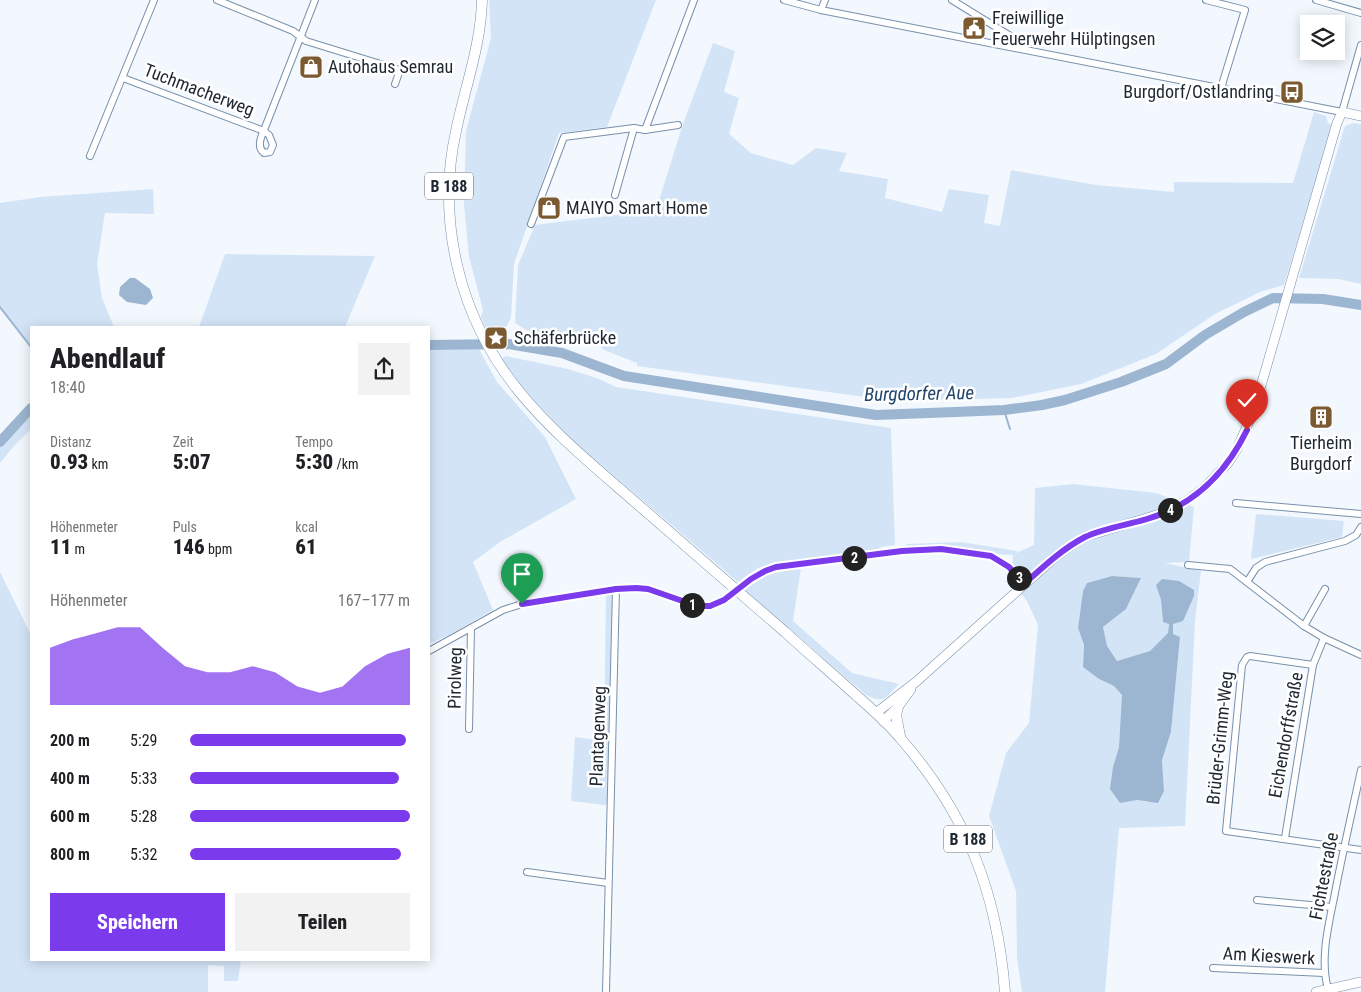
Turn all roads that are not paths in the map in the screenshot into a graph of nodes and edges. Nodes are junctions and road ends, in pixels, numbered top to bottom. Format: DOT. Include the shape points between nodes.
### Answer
graph roads {
  1 [pos="154,0"];
  2 [pos="217,0"];
  3 [pos="315,0"];
  4 [pos="482,0"];
  5 [pos="694,0"];
  6 [pos="784,0"];
  7 [pos="824,0"];
  8 [pos="952,0"];
  9 [pos="1206,0"];
  10 [pos="1316,0"];
  11 [pos="960,2"];
  12 [pos="821,10"];
  13 [pos="1361,13"];
  14 [pos="301,37"];
  15 [pos="1361,46"];
  16 [pos="1023,50"];
  17 [pos="123,78"];
  18 [pos="395,84"];
  19 [pos="1221,88"];
  20 [pos="1342,112"];
  21 [pos="1361,116"];
  22 [pos="678,125"];
  23 [pos="634,128"];
  24 [pos="645,130"];
  25 [pos="90,156"];
  26 [pos="615,195"];
  27 [pos="531,224"];
  28 [pos="1236,503"];
  29 [pos="1361,514"];
  30 [pos="1361,527"];
  31 [pos="1188,565"];
  32 [pos="1247,582"];
  33 [pos="1024,584"];
  34 [pos="616,589"];
  35 [pos="1325,589"];
  36 [pos="1304,626"];
  37 [pos="471,628"];
  38 [pos="1324,638"];
  39 [pos="430,650"];
  40 [pos="1361,655"];
  41 [pos="1313,665"];
  42 [pos="917,681"];
  43 [pos="898,707"];
  44 [pos="880,717"];
  45 [pos="469,729"];
  46 [pos="900,737"];
  47 [pos="1361,770"];
  48 [pos="1285,838"];
  49 [pos="1344,847"];
  50 [pos="1361,850"];
  51 [pos="527,872"];
  52 [pos="608,883"];
  53 [pos="1257,900"];
  54 [pos="1332,907"];
  55 [pos="1213,968"];
  56 [pos="1324,973"];
  57 [pos="1361,982"];
  58 [pos="1328,989"];
  59 [pos="606,992"];
  60 [pos="1005,992"];
  61 [pos="1316,992"];
  1 -- 17 [label="street, Tuchmacherweg"];
  2 -- 14 [label="street"];
  3 -- 14 [label="street"];
  4 -- 44 [label="main road, B 188" via="477,46 454,142 449,192 455,255 465,292 493,356 531,407 575,450"];
  5 -- 24 [label="street"];
  6 -- 12 [label="street"];
  7 -- 12 [label="street"];
  8 -- 11 [label="street"];
  9 -- 19 [label="street" via="1245,10"];
  10 -- 13 [label="street"];
  11 -- 16 [label="street" via="1012,37"];
  12 -- 16 [label="street"];
  14 -- 17 [label="street, Tuchmacherweg" via="264,131"];
  14 -- 18 [label="street" via="400,70"];
  15 -- 20 [label="street"];
  16 -- 19 [label="street"];
  17 -- 25 [label="street, Tuchmacherweg"];
  19 -- 20 [label="street"];
  20 -- 21 [label="street"];
  20 -- 33 [label="street" via="1249,423 1237,450 1217,476 1188,500 1167,512 1087,536 1055,557"];
  22 -- 24 [label="street"];
  23 -- 24 [label="street"];
  23 -- 26 [label="street"];
  23 -- 27 [label="street" via="564,138"];
  28 -- 29 [label="street"];
  30 -- 32 [label="street" via="1356,535 1345,541 1265,562 1256,568"];
  31 -- 32 [label="street" via="1230,569"];
  32 -- 36 [label="street"];
  33 -- 34 [label="street, bridge" via="1009,567 991,556 941,549 776,567 710,606 697,606 648,589"];
  33 -- 42 [label="street"];
  34 -- 37 [label="street" via="522,604 503,610"];
  34 -- 52 [label="street, Plantagenweg"];
  35 -- 36 [label="street"];
  36 -- 38 [label="street"];
  37 -- 39 [label="street"];
  37 -- 45 [label="street, Pirolweg"];
  38 -- 40 [label="street"];
  38 -- 41 [label="street, Eichendorffstraße"];
  41 -- 48 [label="street, Eichendorffstraße"];
  41 -- 48 [label="street, Brüder-Grimm-Weg" via="1250,656 1242,665 1226,831"];
  42 -- 43 [label="street"];
  42 -- 44 [label="street"];
  43 -- 44 [label="street"];
  43 -- 46 [label="main road" via="896,715"];
  44 -- 46 [label="main road, B 188"];
  46 -- 60 [label="main road, B 188" via="929,773 965,833 990,898"];
  47 -- 49 [label="street, Fichtestraße"];
  48 -- 49 [label="street"];
  49 -- 50 [label="street"];
  49 -- 54 [label="street, Fichtestraße"];
  51 -- 52 [label="street"];
  52 -- 59 [label="street, Plantagenweg"];
  53 -- 54 [label="street"];
  54 -- 56 [label="street, Fichtestraße"];
  55 -- 56 [label="street, Am Kieswerk"];
  56 -- 58 [label="street, Fichtestraße"];
  57 -- 58 [label="street"];
  58 -- 61 [label="street"];
}
